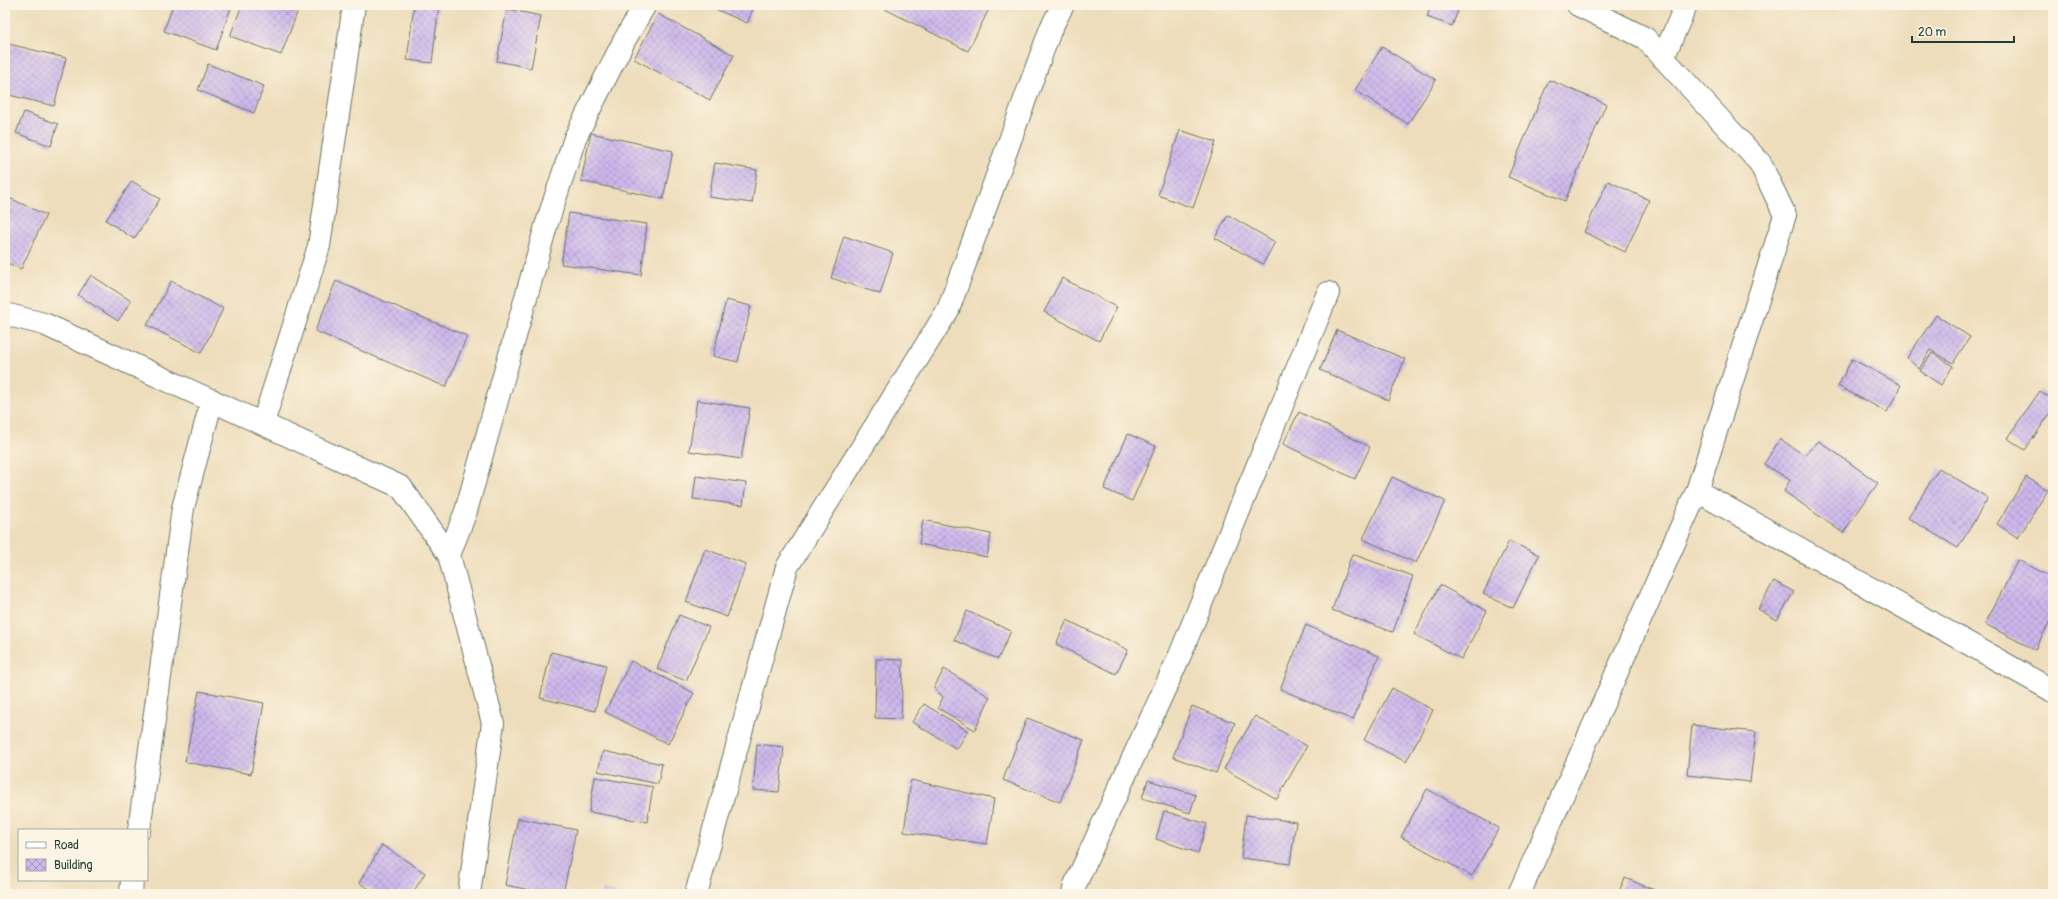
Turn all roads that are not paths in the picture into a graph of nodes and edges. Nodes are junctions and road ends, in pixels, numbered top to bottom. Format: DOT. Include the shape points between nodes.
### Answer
graph roads {
  1 [pos="354,5"];
  2 [pos="645,5"];
  3 [pos="1063,5"];
  4 [pos="1578,5"];
  5 [pos="1686,5"];
  6 [pos="1663,58"];
  7 [pos="1328,293"];
  8 [pos="5,314"];
  9 [pos="212,400"];
  10 [pos="263,423"];
  11 [pos="1697,491"];
  12 [pos="449,555"];
  13 [pos="2053,691"];
  14 [pos="139,829"];
  15 [pos="132,881"];
  16 [pos="131,894"];
  17 [pos="469,894"];
  18 [pos="696,894"];
  19 [pos="1073,894"];
  20 [pos="1519,894"];
  1 -- 10 [label="street" via="319,246"];
  2 -- 12 [label="street" via="575,138 546,226 466,511"];
  3 -- 18 [label="street" via="1051,28 948,310 787,567"];
  4 -- 6 [label="street" via="1645,38"];
  5 -- 6 [label="street"];
  6 -- 11 [label="street" via="1760,163 1785,215"];
  7 -- 19 [label="street" via="1180,655"];
  8 -- 9 [label="street" via="44,324"];
  9 -- 10 [label="street"];
  9 -- 14 [label="street" via="183,508"];
  10 -- 12 [label="street" via="401,487"];
  11 -- 13 [label="street"];
  11 -- 20 [label="street"];
  12 -- 17 [label="street" via="493,722"];
  15 -- 16 [label="street"];
}
